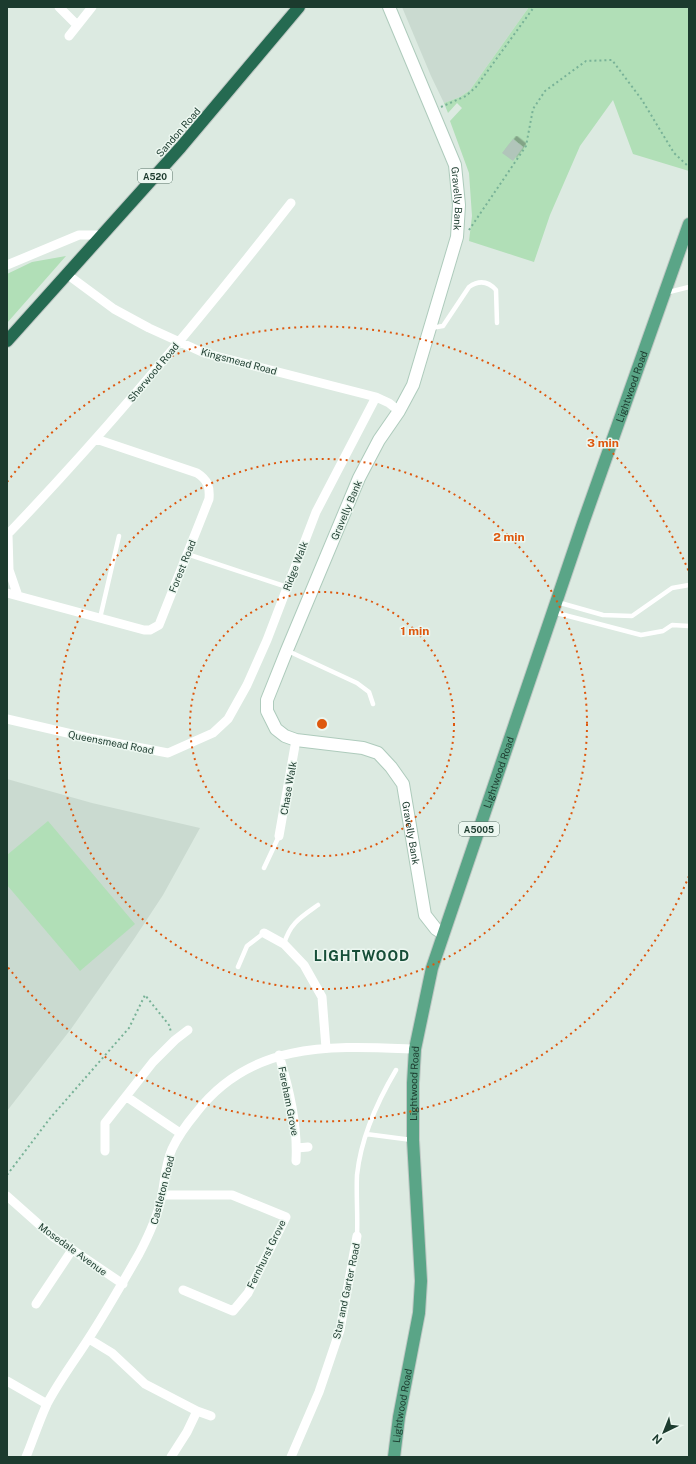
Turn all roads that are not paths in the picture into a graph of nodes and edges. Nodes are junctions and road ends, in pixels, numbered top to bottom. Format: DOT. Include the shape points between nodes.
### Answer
graph roads {
  1 [pos="59,7"];
  2 [pos="92,7"];
  3 [pos="299,7"];
  4 [pos="389,7"];
  5 [pos="77,25"];
  6 [pos="69,36"];
  7 [pos="291,203"];
  8 [pos="689,224"];
  9 [pos="102,235"];
  10 [pos="7,265"];
  11 [pos="68,275"];
  12 [pos="689,287"];
  13 [pos="663,294"];
  14 [pos="496,323"];
  15 [pos="430,328"];
  16 [pos="7,341"];
  17 [pos="179,342"];
  18 [pos="376,397"];
  19 [pos="399,411"];
  20 [pos="96,439"];
  21 [pos="7,535"];
  22 [pos="119,536"];
  23 [pos="186,554"];
  24 [pos="689,585"];
  25 [pos="287,587"];
  26 [pos="7,593"];
  27 [pos="18,596"];
  28 [pos="555,607"];
  29 [pos="100,618"];
  30 [pos="689,626"];
  31 [pos="286,650"];
  32 [pos="373,704"];
  33 [pos="7,719"];
  34 [pos="213,732"];
  35 [pos="296,740"];
  36 [pos="279,836"];
  37 [pos="264,868"];
  38 [pos="318,905"];
  39 [pos="442,932"];
  40 [pos="264,933"];
  41 [pos="284,944"];
  42 [pos="238,968"];
  43 [pos="188,1030"];
  44 [pos="326,1048"];
  45 [pos="415,1049"];
  46 [pos="279,1055"];
  47 [pos="396,1070"];
  48 [pos="127,1097"];
  49 [pos="180,1133"];
  50 [pos="366,1134"];
  51 [pos="413,1140"];
  52 [pos="308,1147"];
  53 [pos="297,1148"];
  54 [pos="105,1151"];
  55 [pos="296,1160"];
  56 [pos="162,1195"];
  57 [pos="7,1197"];
  58 [pos="357,1236"];
  59 [pos="72,1250"];
  60 [pos="123,1284"];
  61 [pos="183,1290"];
  62 [pos="36,1304"];
  63 [pos="89,1338"];
  64 [pos="7,1381"];
  65 [pos="48,1404"];
  66 [pos="197,1411"];
  67 [pos="211,1416"];
  68 [pos="26,1457"];
  69 [pos="171,1457"];
  70 [pos="291,1457"];
  71 [pos="394,1457"];
  1 -- 5 [label="street"];
  2 -- 5 [label="street"];
  3 -- 9 [label="highway, Sandon Road / A520" via="181,147"];
  4 -- 15 [label="street, Gravelly Bank" via="455,165 459,205 455,244"];
  5 -- 6 [label="street"];
  7 -- 17 [label="street, Sherwood Road"];
  8 -- 13 [label="main road, Lightwood Road / A5005"];
  9 -- 10 [label="street" via="79,235"];
  9 -- 11 [label="highway, Sandon Road / A520"];
  11 -- 16 [label="highway, Sandon Road / A520"];
  11 -- 17 [label="street, Kingsmead Road" via="114,309"];
  12 -- 13 [label="lane"];
  13 -- 28 [label="main road, Lightwood Road / A5005"];
  14 -- 15 [label="lane" via="496,290 491,284 476,283 466,292 443,326"];
  15 -- 19 [label="street, Gravelly Bank" via="413,385"];
  17 -- 18 [label="street, Kingsmead Road" via="204,353"];
  17 -- 20 [label="street, Sherwood Road"];
  18 -- 19 [label="street, Kingsmead Road"];
  18 -- 25 [label="street, Ridge Walk" via="316,512"];
  19 -- 31 [label="street, Gravelly Bank" via="379,440 359,478"];
  20 -- 21 [label="street, Sherwood Road"];
  20 -- 23 [label="street, Forest Road" via="197,473 204,478 210,489 209,499"];
  21 -- 27 [label="street" via="9,570"];
  22 -- 29 [label="lane"];
  23 -- 25 [label="lane"];
  23 -- 29 [label="street, Forest Road" via="159,625 155,628 144,630"];
  24 -- 28 [label="lane" via="672,588 632,616 603,615"];
  25 -- 34 [label="street, Ridge Walk" via="247,685 228,719"];
  26 -- 27 [label="street, Forest Road"];
  27 -- 29 [label="street, Forest Road"];
  28 -- 30 [label="lane" via="641,635 663,631 672,625"];
  28 -- 39 [label="main road, Lightwood Road / A5005"];
  31 -- 32 [label="lane" via="357,682 369,692"];
  31 -- 35 [label="street, Gravelly Bank" via="267,700 267,711 276,729"];
  33 -- 34 [label="street, Queensmead Road" via="168,753"];
  35 -- 36 [label="street, Chase Walk"];
  35 -- 39 [label="street, Gravelly Bank" via="363,748 378,753 391,767 403,784 425,915 436,929"];
  36 -- 37 [label="lane"];
  38 -- 41 [label="lane" via="288,930"];
  39 -- 45 [label="main road, Lightwood Road / A5005"];
  40 -- 41 [label="street"];
  40 -- 42 [label="lane" via="247,946"];
  41 -- 44 [label="street" via="304,965 322,997"];
  43 -- 48 [label="street" via="174,1040 153,1062"];
  44 -- 45 [label="street, Castleton Road"];
  44 -- 46 [label="street, Castleton Road"];
  45 -- 51 [label="main road, Lightwood Road / A5005"];
  46 -- 49 [label="street, Castleton Road" via="244,1070 224,1083 204,1102"];
  46 -- 53 [label="street, Fareham Grove" via="289,1089"];
  47 -- 50 [label="lane" via="383,1091"];
  48 -- 49 [label="street"];
  48 -- 54 [label="street" via="105,1123"];
  49 -- 56 [label="street, Castleton Road" via="164,1174"];
  50 -- 51 [label="lane"];
  50 -- 58 [label="lane" via="357,1177"];
  51 -- 71 [label="main road, Lightwood Road / A5005" via="421,1281 419,1313"];
  52 -- 53 [label="street, Fareham Grove"];
  53 -- 55 [label="street, Fareham Grove"];
  56 -- 60 [label="street, Castleton Road" via="152,1228"];
  56 -- 61 [label="street, Fernhurst Grove" via="232,1194 286,1217 248,1293 233,1311"];
  57 -- 59 [label="street, Mosedale Avenue"];
  58 -- 70 [label="street, Star and Garter Road" via="340,1330 320,1392"];
  59 -- 60 [label="street, Mosedale Avenue"];
  59 -- 62 [label="street"];
  60 -- 63 [label="street, Castleton Road"];
  63 -- 65 [label="street, Castleton Road"];
  63 -- 66 [label="street" via="112,1353 145,1384"];
  64 -- 65 [label="street"];
  65 -- 68 [label="street, Castleton Road"];
  66 -- 67 [label="street"];
  66 -- 69 [label="street"];
}
